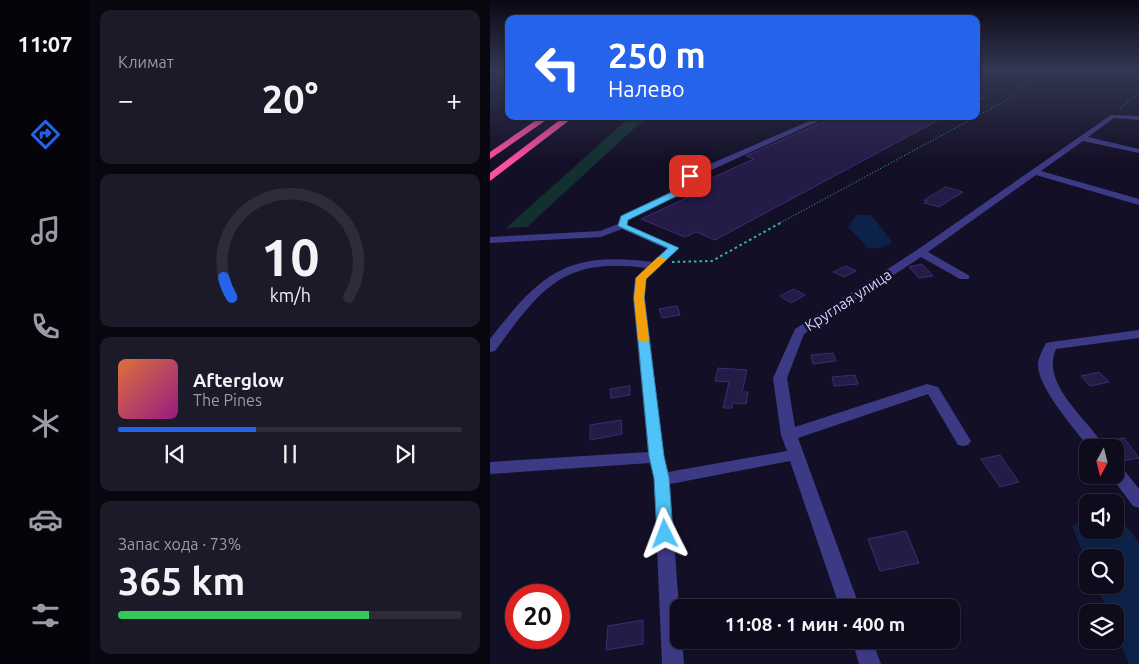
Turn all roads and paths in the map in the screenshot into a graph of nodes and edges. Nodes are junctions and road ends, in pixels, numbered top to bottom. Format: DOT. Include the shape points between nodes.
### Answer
graph roads {
  1 [pos="1005,101"];
  2 [pos="1130,101"];
  3 [pos="980,114"];
  4 [pos="1113,116"];
  5 [pos="1139,118"];
  6 [pos="542,120"];
  7 [pos="566,120"];
  8 [pos="818,120"];
  9 [pos="969,120"];
  10 [pos="1081,138"];
  11 [pos="1139,151"];
  12 [pos="490,156"];
  13 [pos="1035,172"];
  14 [pos="490,178"];
  15 [pos="1139,202"];
  16 [pos="622,226"];
  17 [pos="490,240"];
  18 [pos="921,252"];
  19 [pos="655,266"];
  20 [pos="964,277"];
  21 [pos="1139,334"];
  22 [pos="490,348"];
  23 [pos="789,435"];
  24 [pos="1091,439"];
  25 [pos="964,441"];
  26 [pos="794,455"];
  27 [pos="656,456"];
  28 [pos="490,468"];
  29 [pos="662,478"];
  30 [pos="1124,482"];
  31 [pos="1139,502"];
  32 [pos="847,599"];
  33 [pos="865,649"];
  34 [pos="673,664"];
  35 [pos="870,664"];
  1 -- 3 [label="path"];
  2 -- 4 [label="path"];
  4 -- 5 [label="street"];
  4 -- 10 [label="street, Круглая улица"];
  6 -- 12 [label="highway"];
  7 -- 14 [label="highway"];
  8 -- 16 [label="street" via="690,176 684,189 624,218"];
  9 -- 19 [label="path" via="712,261 677,261"];
  10 -- 11 [label="street"];
  10 -- 13 [label="street, Круглая улица"];
  13 -- 15 [label="street"];
  13 -- 18 [label="street, Круглая улица"];
  16 -- 17 [label="street" via="601,234"];
  16 -- 19 [label="street" via="674,248"];
  18 -- 20 [label="street"];
  18 -- 23 [label="street, Круглая улица" via="799,332 780,378"];
  19 -- 22 [label="street" via="605,262 564,271 536,290"];
  19 -- 27 [label="street" via="641,278 639,298"];
  21 -- 24 [label="street" via="1051,346 1044,368 1058,395"];
  23 -- 25 [label="street" via="928,389 933,390"];
  23 -- 26 [label="street, Круглая улица"];
  26 -- 29 [label="street"];
  26 -- 32 [label="street, Круглая улица"];
  27 -- 28 [label="street"];
  27 -- 29 [label="street"];
  29 -- 34 [label="street"];
  30 -- 31 [label="street"];
  33 -- 35 [label="street"];
}
